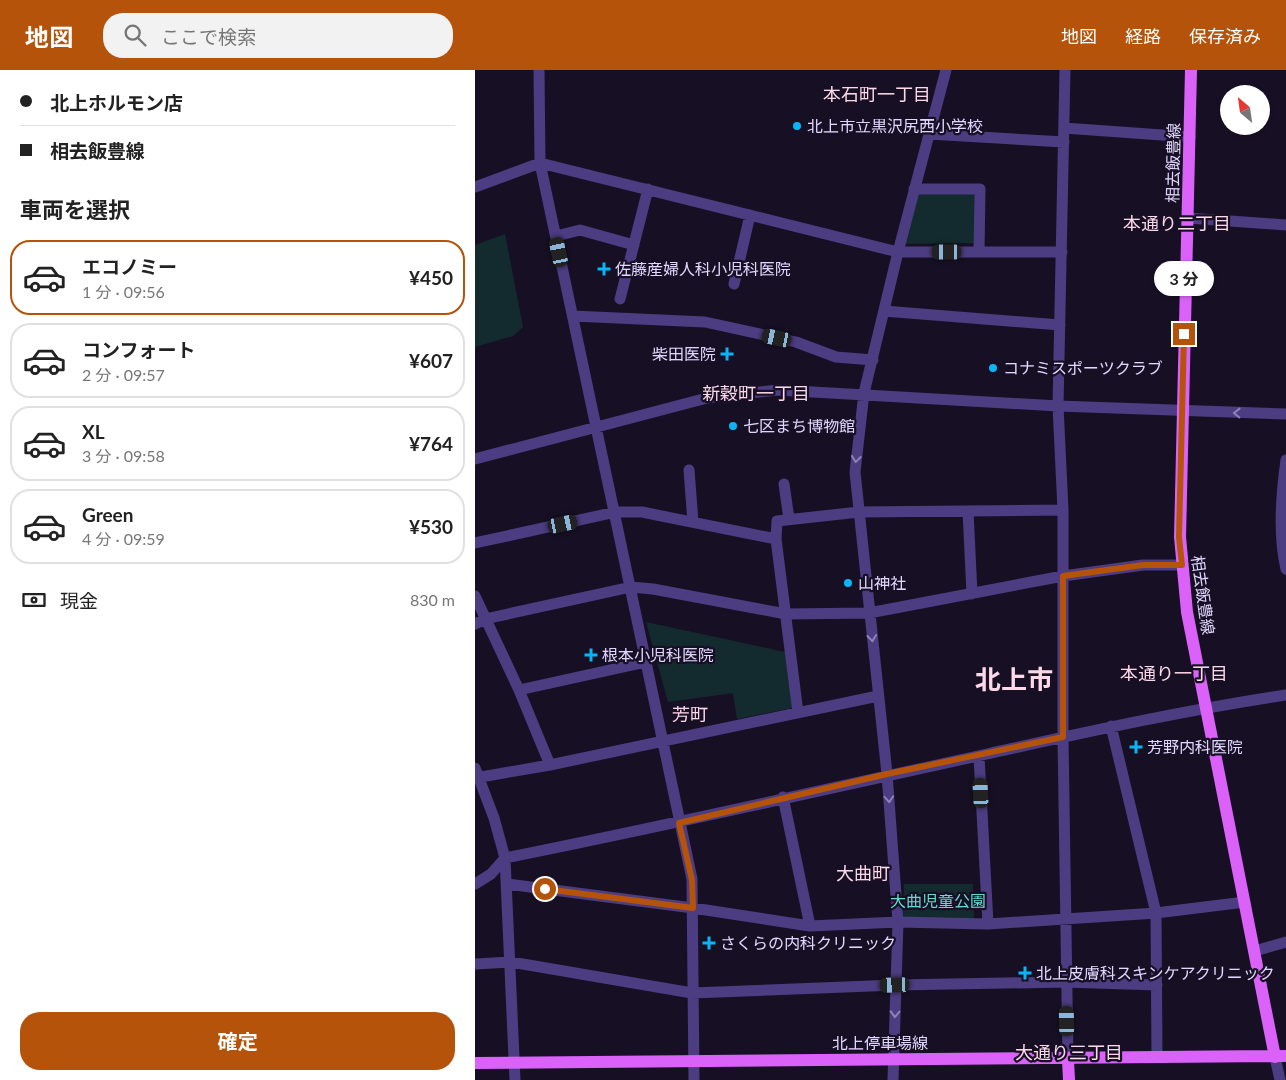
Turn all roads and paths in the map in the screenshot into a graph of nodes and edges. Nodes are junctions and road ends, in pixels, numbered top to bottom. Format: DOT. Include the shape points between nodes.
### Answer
graph roads {
  1 [pos="539,70"];
  2 [pos="946,70"];
  3 [pos="1065,70"];
  4 [pos="1191,70"];
  5 [pos="1064,128"];
  6 [pos="929,134"];
  7 [pos="1189,136"];
  8 [pos="1064,142"];
  9 [pos="540,163"];
  10 [pos="475,187"];
  11 [pos="648,189"];
  12 [pos="914,189"];
  13 [pos="750,215"];
  14 [pos="1187,218"];
  15 [pos="1286,225"];
  16 [pos="556,236"];
  17 [pos="634,245"];
  18 [pos="897,252"];
  19 [pos="979,252"];
  20 [pos="1062,252"];
  21 [pos="734,284"];
  22 [pos="620,299"];
  23 [pos="884,311"];
  24 [pos="573,316"];
  25 [pos="1060,325"];
  26 [pos="873,360"];
  27 [pos="864,393"];
  28 [pos="1058,406"];
  29 [pos="1182,411"];
  30 [pos="1286,414"];
  31 [pos="597,429"];
  32 [pos="475,459"];
  33 [pos="1286,460"];
  34 [pos="689,470"];
  35 [pos="785,484"];
  36 [pos="1063,510"];
  37 [pos="967,511"];
  38 [pos="616,512"];
  39 [pos="859,512"];
  40 [pos="789,519"];
  41 [pos="693,522"];
  42 [pos="776,539"];
  43 [pos="475,543"];
  44 [pos="1182,565"];
  45 [pos="1286,569"];
  46 [pos="1063,576"];
  47 [pos="631,587"];
  48 [pos="972,594"];
  49 [pos="475,596"];
  50 [pos="869,613"];
  51 [pos="786,614"];
  52 [pos="480,621"];
  53 [pos="646,662"];
  54 [pos="519,690"];
  55 [pos="1286,695"];
  56 [pos="878,696"];
  57 [pos="1206,707"];
  58 [pos="799,713"];
  59 [pos="1111,726"];
  60 [pos="1063,737"];
  61 [pos="661,742"];
  62 [pos="979,756"];
  63 [pos="550,765"];
  64 [pos="476,774"];
  65 [pos="887,774"];
  66 [pos="783,797"];
  67 [pos="679,823"];
  68 [pos="505,858"];
  69 [pos="475,884"];
  70 [pos="507,884"];
  71 [pos="1245,902"];
  72 [pos="693,908"];
  73 [pos="1156,913"];
  74 [pos="1065,919"];
  75 [pos="898,922"];
  76 [pos="988,924"];
  77 [pos="810,926"];
  78 [pos="1286,942"];
  79 [pos="1255,951"];
  80 [pos="511,962"];
  81 [pos="475,964"];
  82 [pos="1067,982"];
  83 [pos="895,985"];
  84 [pos="1157,985"];
  85 [pos="692,993"];
  86 [pos="1157,1057"];
  87 [pos="1281,1057"];
  88 [pos="893,1059"];
  89 [pos="1068,1060"];
  90 [pos="694,1061"];
  91 [pos="515,1062"];
  92 [pos="475,1063"];
  93 [pos="515,1080"];
  94 [pos="694,1080"];
  95 [pos="893,1080"];
  96 [pos="1069,1080"];
  97 [pos="1280,1080"];
  1 -- 9 [label="street"];
  2 -- 6 [label="street"];
  3 -- 5 [label="street"];
  4 -- 7 [label="main road, 相去飯豊線"];
  5 -- 7 [label="street"];
  5 -- 8 [label="street"];
  6 -- 8 [label="street"];
  6 -- 12 [label="street"];
  7 -- 14 [label="main road, 相去飯豊線"];
  8 -- 20 [label="street"];
  9 -- 10 [label="street"];
  9 -- 11 [label="street"];
  9 -- 16 [label="street"];
  11 -- 13 [label="street"];
  11 -- 17 [label="street"];
  12 -- 18 [label="street"];
  12 -- 19 [label="street" via="980,189"];
  13 -- 18 [label="street"];
  13 -- 21 [label="street"];
  14 -- 15 [label="street"];
  14 -- 29 [label="main road, 相去飯豊線"];
  16 -- 17 [label="street" via="580,230"];
  16 -- 24 [label="street"];
  17 -- 22 [label="street"];
  18 -- 19 [label="street"];
  18 -- 23 [label="street"];
  19 -- 20 [label="street"];
  20 -- 25 [label="street"];
  23 -- 25 [label="street"];
  23 -- 26 [label="street"];
  24 -- 26 [label="street" via="705,322 797,342 836,357"];
  24 -- 31 [label="street"];
  25 -- 28 [label="street"];
  26 -- 27 [label="street"];
  27 -- 28 [label="street"];
  27 -- 31 [label="street" via="751,392 707,398"];
  27 -- 39 [label="street, one-way" via="855,472"];
  28 -- 29 [label="street"];
  28 -- 36 [label="street"];
  30 -- 29 [label="street, one-way"];
  29 -- 44 [label="main road, 相去飯豊線" via="1179,537"];
  31 -- 32 [label="street"];
  31 -- 38 [label="street"];
  33 -- 45 [label="street" via="1282,488"];
  34 -- 41 [label="street"];
  35 -- 40 [label="street"];
  36 -- 37 [label="street"];
  36 -- 46 [label="street"];
  37 -- 39 [label="street"];
  37 -- 48 [label="street"];
  38 -- 41 [label="street" via="642,512"];
  38 -- 43 [label="street"];
  38 -- 47 [label="street"];
  39 -- 40 [label="street"];
  39 -- 50 [label="street"];
  40 -- 42 [label="street" via="777,521"];
  41 -- 42 [label="street"];
  42 -- 51 [label="street"];
  44 -- 46 [label="street" via="1143,565"];
  44 -- 57 [label="main road, 相去飯豊線" via="1187,612"];
  46 -- 48 [label="street"];
  46 -- 60 [label="street"];
  47 -- 51 [label="street"];
  47 -- 52 [label="street"];
  47 -- 53 [label="street"];
  48 -- 50 [label="street"];
  49 -- 52 [label="street"];
  50 -- 51 [label="street"];
  50 -- 56 [label="street, one-way"];
  51 -- 58 [label="street"];
  52 -- 54 [label="street"];
  53 -- 54 [label="street"];
  53 -- 61 [label="street"];
  54 -- 63 [label="street"];
  55 -- 57 [label="street"];
  56 -- 58 [label="street"];
  56 -- 65 [label="street"];
  57 -- 59 [label="street"];
  57 -- 71 [label="main road, 相去飯豊線"];
  58 -- 61 [label="street"];
  59 -- 60 [label="street"];
  59 -- 73 [label="street"];
  60 -- 62 [label="street"];
  60 -- 74 [label="street"];
  61 -- 63 [label="street"];
  61 -- 67 [label="street"];
  62 -- 65 [label="street"];
  62 -- 76 [label="street"];
  63 -- 64 [label="street"];
  64 -- 68 [label="street" via="494,818"];
  65 -- 66 [label="street"];
  65 -- 75 [label="street, one-way"];
  66 -- 67 [label="street"];
  66 -- 77 [label="street"];
  67 -- 68 [label="street"];
  67 -- 72 [label="street" via="692,880"];
  68 -- 69 [label="street" via="491,874"];
  68 -- 70 [label="street"];
  70 -- 72 [label="street"];
  70 -- 80 [label="street"];
  71 -- 73 [label="street"];
  71 -- 79 [label="main road, 相去飯豊線"];
  72 -- 77 [label="street"];
  72 -- 85 [label="street"];
  73 -- 74 [label="street"];
  73 -- 84 [label="street"];
  74 -- 76 [label="street"];
  74 -- 82 [label="street"];
  75 -- 76 [label="street"];
  75 -- 77 [label="street"];
  75 -- 83 [label="street"];
  78 -- 79 [label="street"];
  79 -- 87 [label="main road, 相去飯豊線"];
  80 -- 81 [label="street"];
  80 -- 85 [label="street"];
  80 -- 91 [label="street"];
  82 -- 83 [label="street"];
  82 -- 84 [label="street"];
  82 -- 89 [label="street"];
  83 -- 85 [label="street"];
  83 -- 88 [label="street, one-way"];
  84 -- 86 [label="street"];
  85 -- 90 [label="street"];
  86 -- 87 [label="main road, 北上停車場線"];
  86 -- 89 [label="main road, 北上停車場線"];
  87 -- 97 [label="street"];
  88 -- 89 [label="main road, 北上停車場線"];
  88 -- 90 [label="main road, 北上停車場線"];
  88 -- 95 [label="street"];
  89 -- 96 [label="main road"];
  90 -- 91 [label="main road, 北上停車場線"];
  90 -- 94 [label="street"];
  91 -- 92 [label="main road, 北上停車場線"];
  91 -- 93 [label="street"];
}
